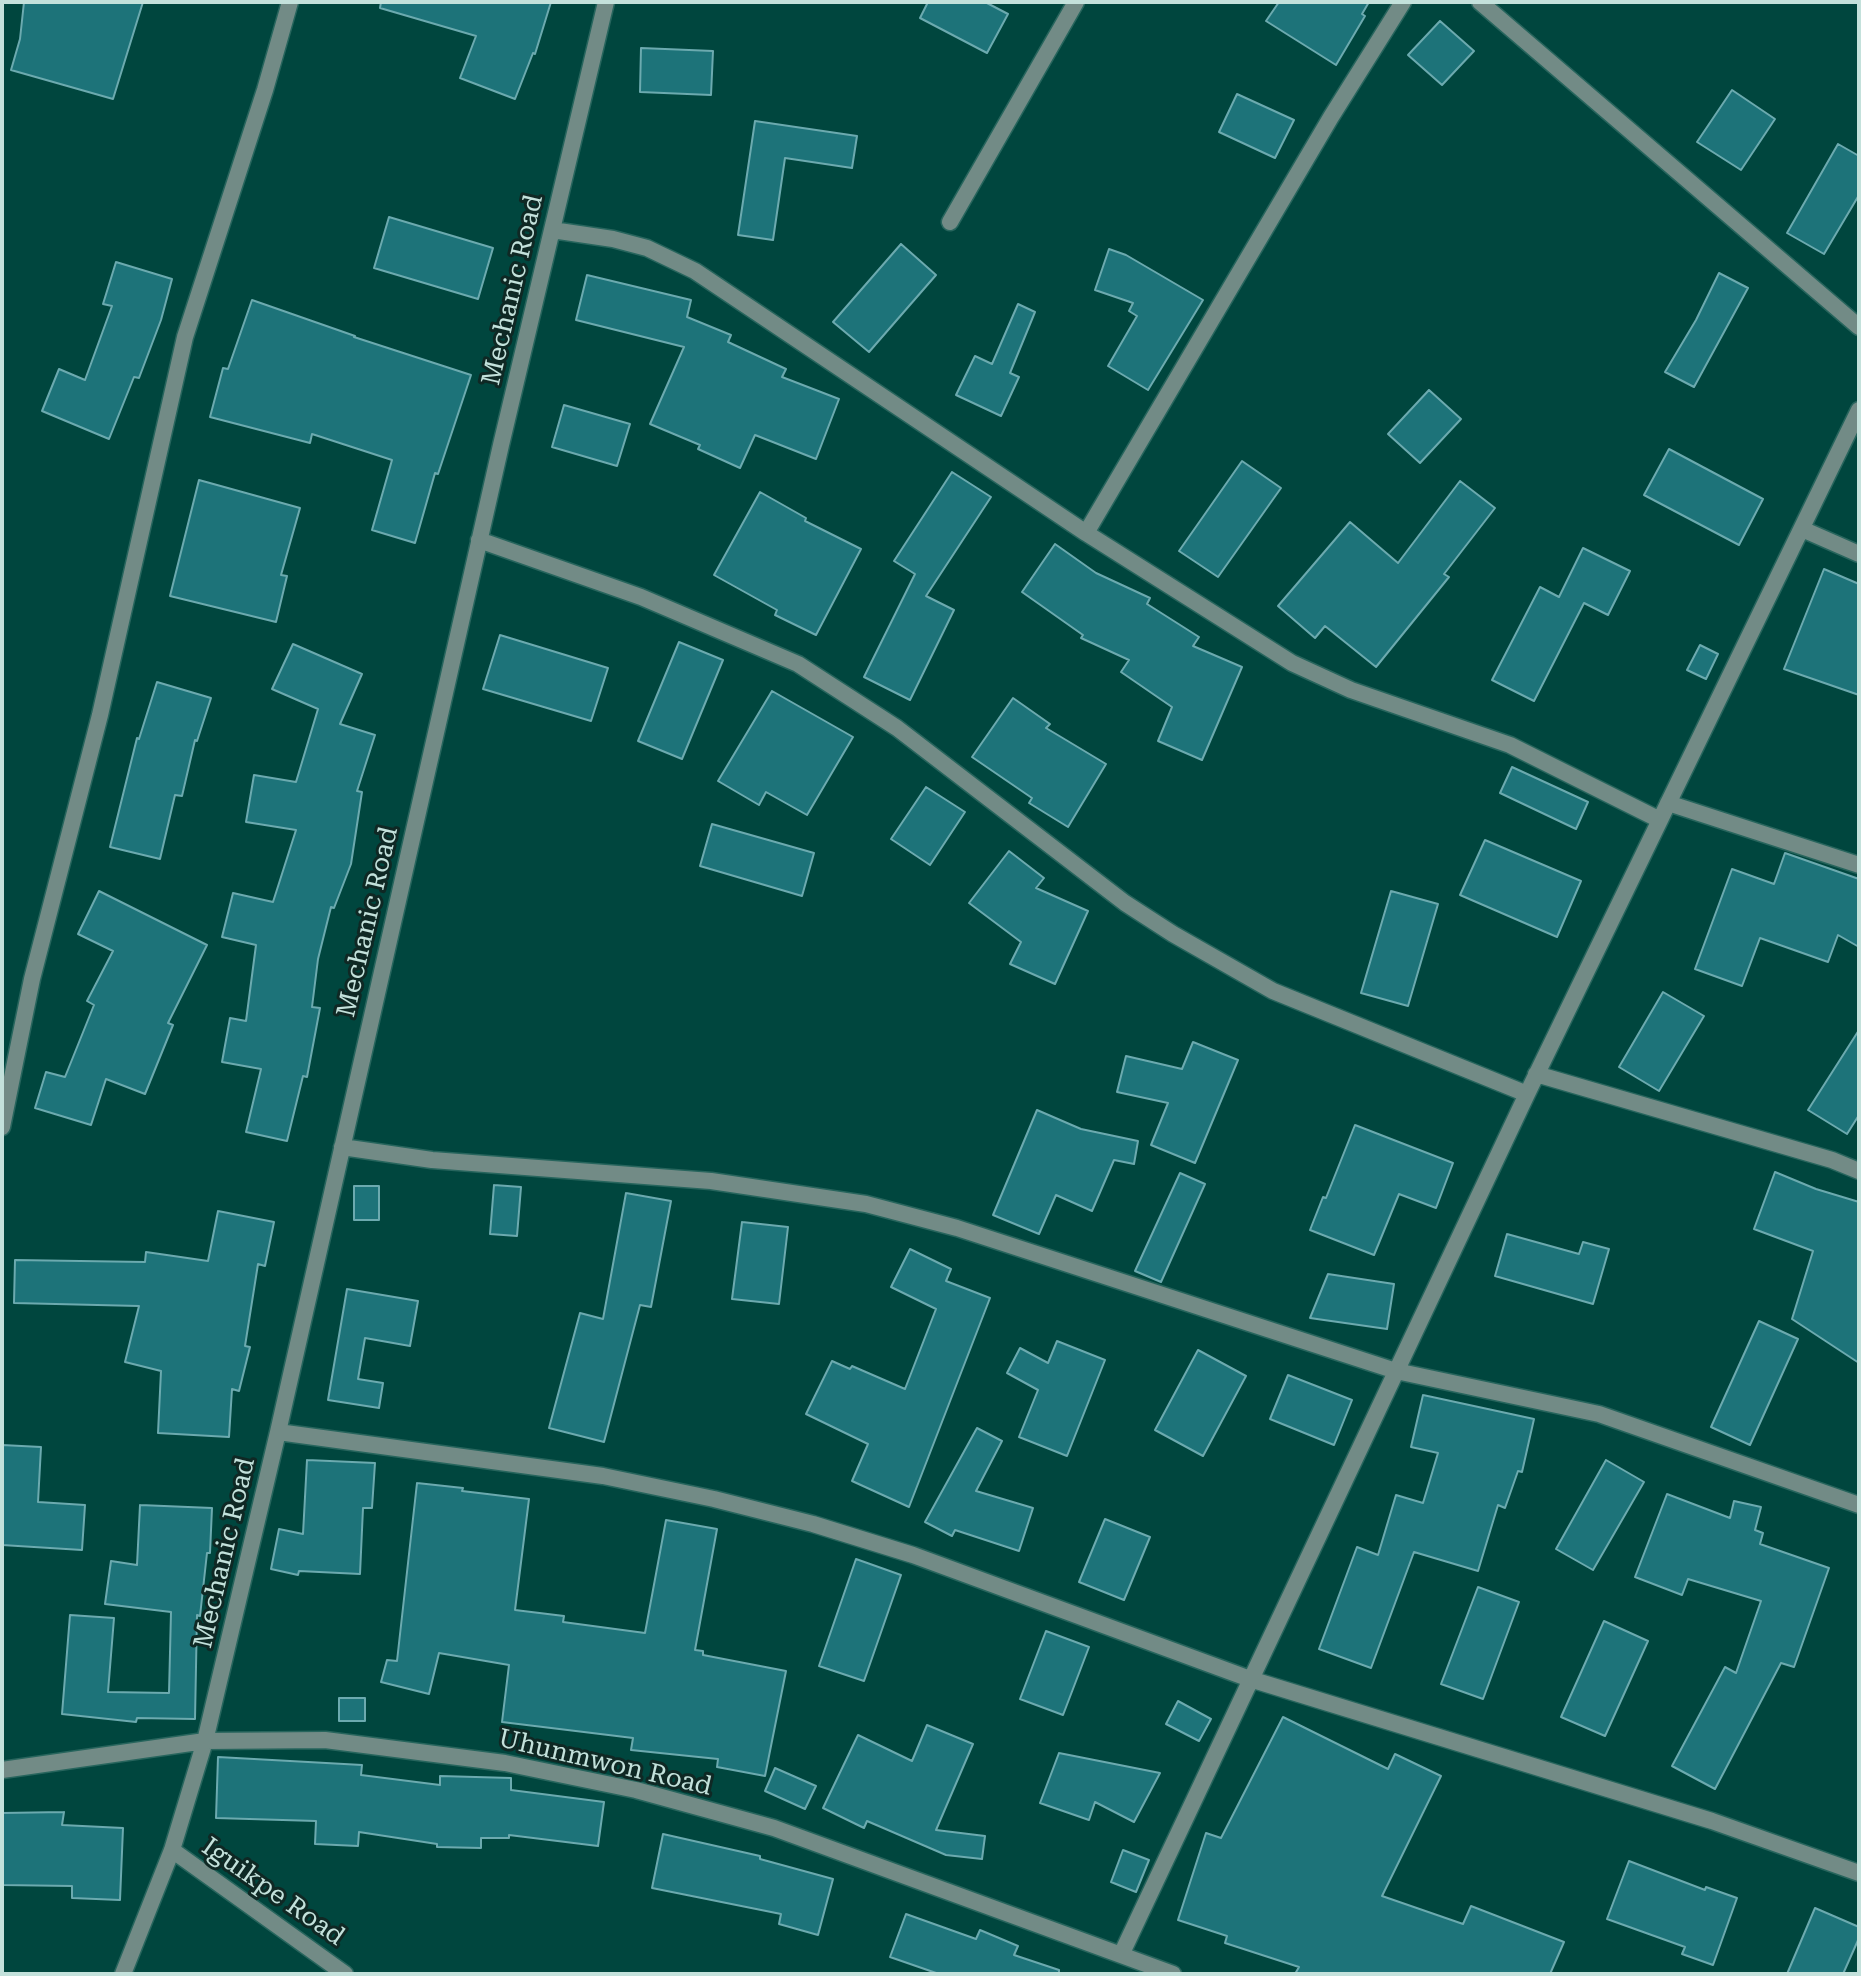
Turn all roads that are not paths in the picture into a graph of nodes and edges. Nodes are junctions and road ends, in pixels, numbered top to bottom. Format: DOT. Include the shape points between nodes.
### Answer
graph roads {
  1 [pos="290,2"];
  2 [pos="606,2"];
  3 [pos="1076,2"];
  4 [pos="1403,2"];
  5 [pos="1480,2"];
  6 [pos="950,222"];
  7 [pos="552,230"];
  8 [pos="1859,327"];
  9 [pos="1859,410"];
  10 [pos="1802,529"];
  11 [pos="1086,533"];
  12 [pos="479,540"];
  13 [pos="1859,554"];
  14 [pos="1668,803"];
  15 [pos="1660,820"];
  16 [pos="1859,865"];
  17 [pos="1536,1074"];
  18 [pos="1527,1094"];
  19 [pos="2,1127"];
  20 [pos="342,1147"];
  21 [pos="1859,1171"];
  22 [pos="1396,1371"];
  23 [pos="278,1432"];
  24 [pos="1859,1505"];
  25 [pos="1250,1679"];
  26 [pos="205,1741"];
  27 [pos="2,1770"];
  28 [pos="172,1850"];
  29 [pos="1859,1873"];
  30 [pos="1121,1955"];
  31 [pos="123,1974"];
  32 [pos="345,1974"];
  33 [pos="1173,1974"];
  1 -- 19 [label="street" via="185,337 100,715 32,979"];
  2 -- 7 [label="street, Mechanic Road"];
  3 -- 6 [label="street"];
  4 -- 11 [label="street"];
  5 -- 8 [label="street"];
  7 -- 11 [label="street" via="647,248 695,271"];
  7 -- 12 [label="street, Mechanic Road"];
  9 -- 10 [label="street"];
  10 -- 13 [label="street"];
  10 -- 14 [label="street"];
  11 -- 15 [label="street" via="1319,677 1510,745"];
  12 -- 18 [label="street" via="641,597 798,664 897,728 1173,934 1273,991"];
  12 -- 20 [label="street, Mechanic Road"];
  14 -- 15 [label="street"];
  14 -- 16 [label="street"];
  15 -- 17 [label="street"];
  17 -- 18 [label="street"];
  17 -- 21 [label="street"];
  18 -- 22 [label="street"];
  20 -- 22 [label="street" via="432,1160 711,1181 866,1204 957,1228"];
  20 -- 23 [label="street, Mechanic Road"];
  22 -- 24 [label="street" via="1599,1414"];
  22 -- 25 [label="street"];
  23 -- 25 [label="street" via="603,1476 813,1524 913,1555"];
  23 -- 26 [label="street, Mechanic Road"];
  25 -- 29 [label="street" via="1712,1821"];
  25 -- 30 [label="street"];
  26 -- 27 [label="street, Uhunmwon Road"];
  26 -- 28 [label="street, Mechanic Road"];
  26 -- 30 [label="street, Uhunmwon Road" via="325,1740 505,1763 636,1790 774,1828"];
  28 -- 31 [label="street, Mechanic Road"];
  28 -- 32 [label="street, Iguikpe Road"];
  30 -- 33 [label="street, Uhunmwon Road"];
}
